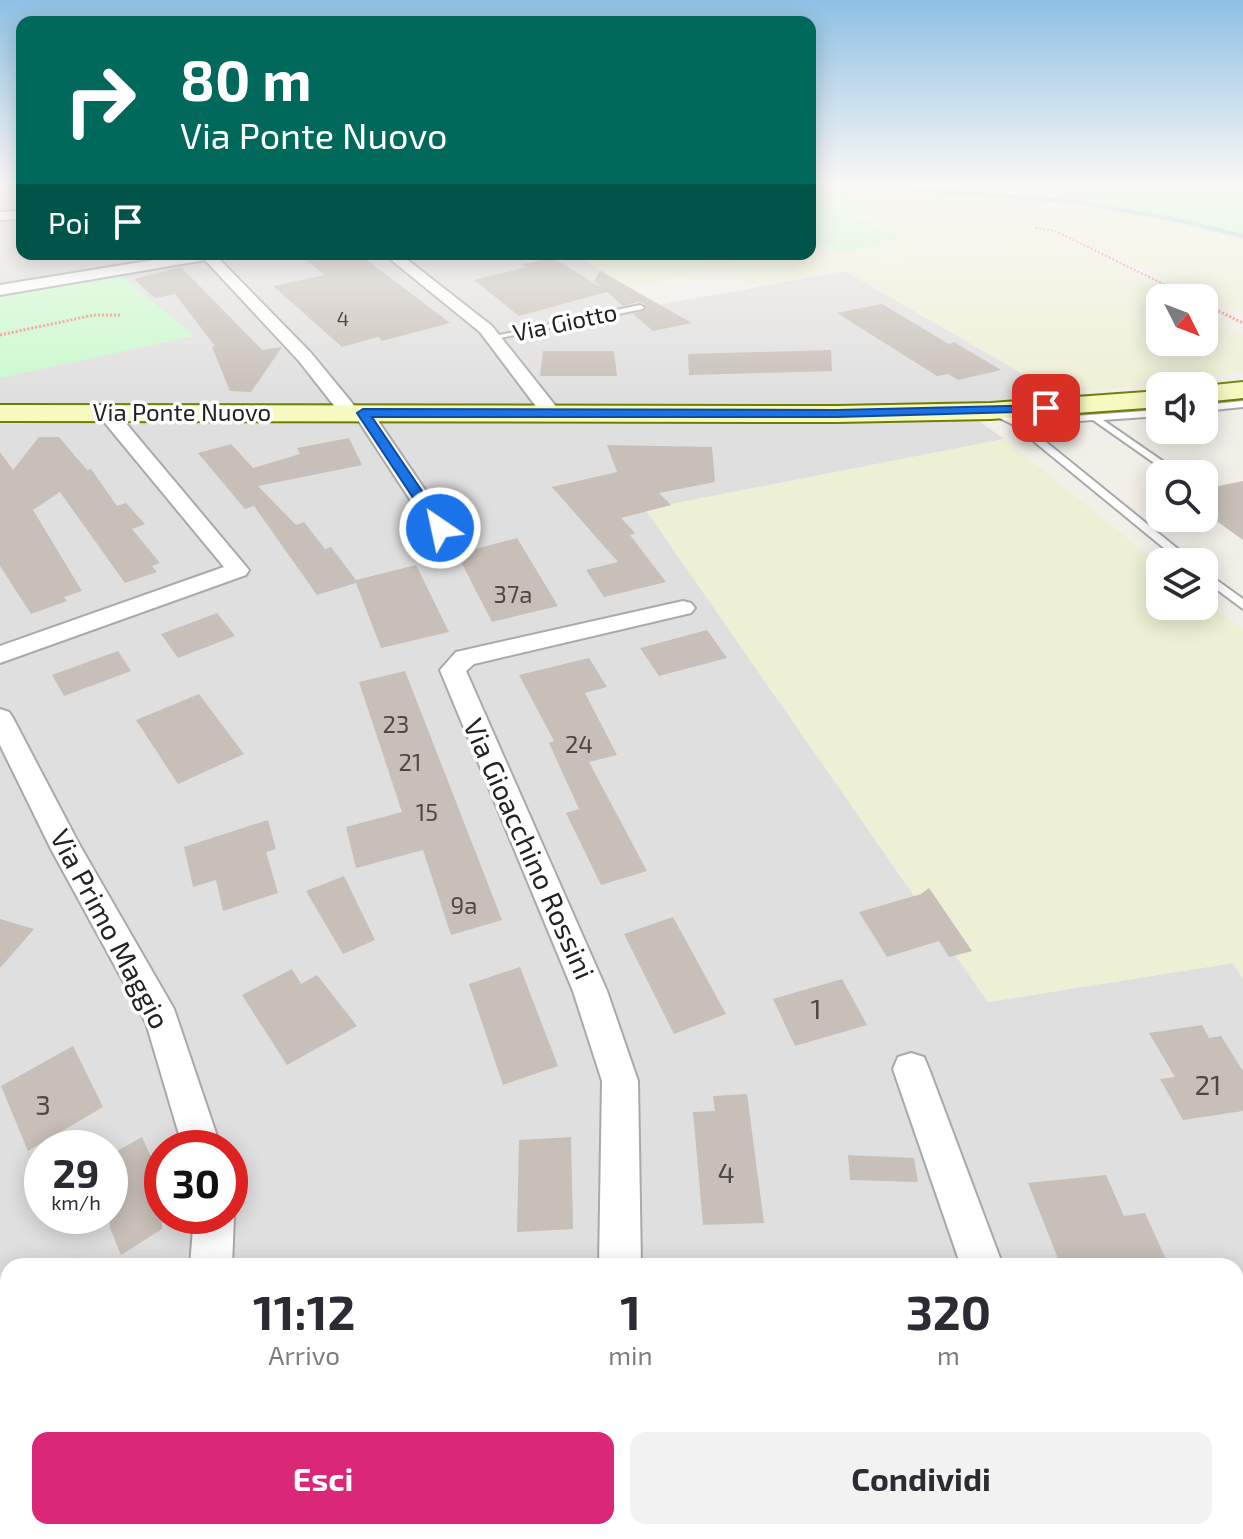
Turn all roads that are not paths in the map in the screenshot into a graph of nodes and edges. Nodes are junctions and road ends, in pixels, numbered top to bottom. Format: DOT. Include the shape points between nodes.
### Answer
graph roads {
  1 [pos="182,260"];
  2 [pos="217,260"];
  3 [pos="399,260"];
  4 [pos="0,290"];
  5 [pos="640,307"];
  6 [pos="490,338"];
  7 [pos="1243,390"];
  8 [pos="1218,393"];
  9 [pos="1146,400"];
  10 [pos="1243,404"];
  11 [pos="1218,407"];
  12 [pos="991,411"];
  13 [pos="0,413"];
  14 [pos="107,413"];
  15 [pos="357,413"];
  16 [pos="551,413"];
  17 [pos="1146,415"];
  18 [pos="1097,420"];
  19 [pos="1017,423"];
  20 [pos="1154,460"];
  21 [pos="440,528"];
  22 [pos="1171,548"];
  23 [pos="1218,585"];
  24 [pos="1243,605"];
  25 [pos="683,608"];
  26 [pos="0,655"];
  27 [pos="0,718"];
  28 [pos="911,1069"];
  29 [pos="198,1130"];
  30 [pos="213,1234"];
  31 [pos="211,1258"];
  32 [pos="620,1258"];
  33 [pos="979,1258"];
  1 -- 4 [label="street"];
  2 -- 15 [label="street"];
  3 -- 6 [label="street, Via Giotto" via="479,323"];
  5 -- 6 [label="lane, Via Giotto"];
  6 -- 16 [label="street, Via Giotto"];
  7 -- 8 [label="main road"];
  9 -- 12 [label="main road, Via Ponte Nuovo"];
  10 -- 11 [label="lane"];
  12 -- 16 [label="main road, Via Ponte Nuovo"];
  12 -- 19 [label="lane"];
  13 -- 14 [label="main road, Via Ponte Nuovo"];
  14 -- 15 [label="main road, Via Ponte Nuovo"];
  14 -- 26 [label="street" via="238,570"];
  15 -- 16 [label="main road, Via Ponte Nuovo"];
  15 -- 21 [label="street"];
  17 -- 18 [label="lane"];
  18 -- 19 [label="lane"];
  18 -- 20 [label="lane"];
  19 -- 22 [label="lane"];
  23 -- 24 [label="lane"];
  25 -- 32 [label="street, Via Gioacchino Rossini" via="465,658 453,670 590,991 620,1081"];
  27 -- 29 [label="street, Via Primo Maggio" via="162,1020"];
  28 -- 33 [label="street"];
  30 -- 31 [label="street"];
}
